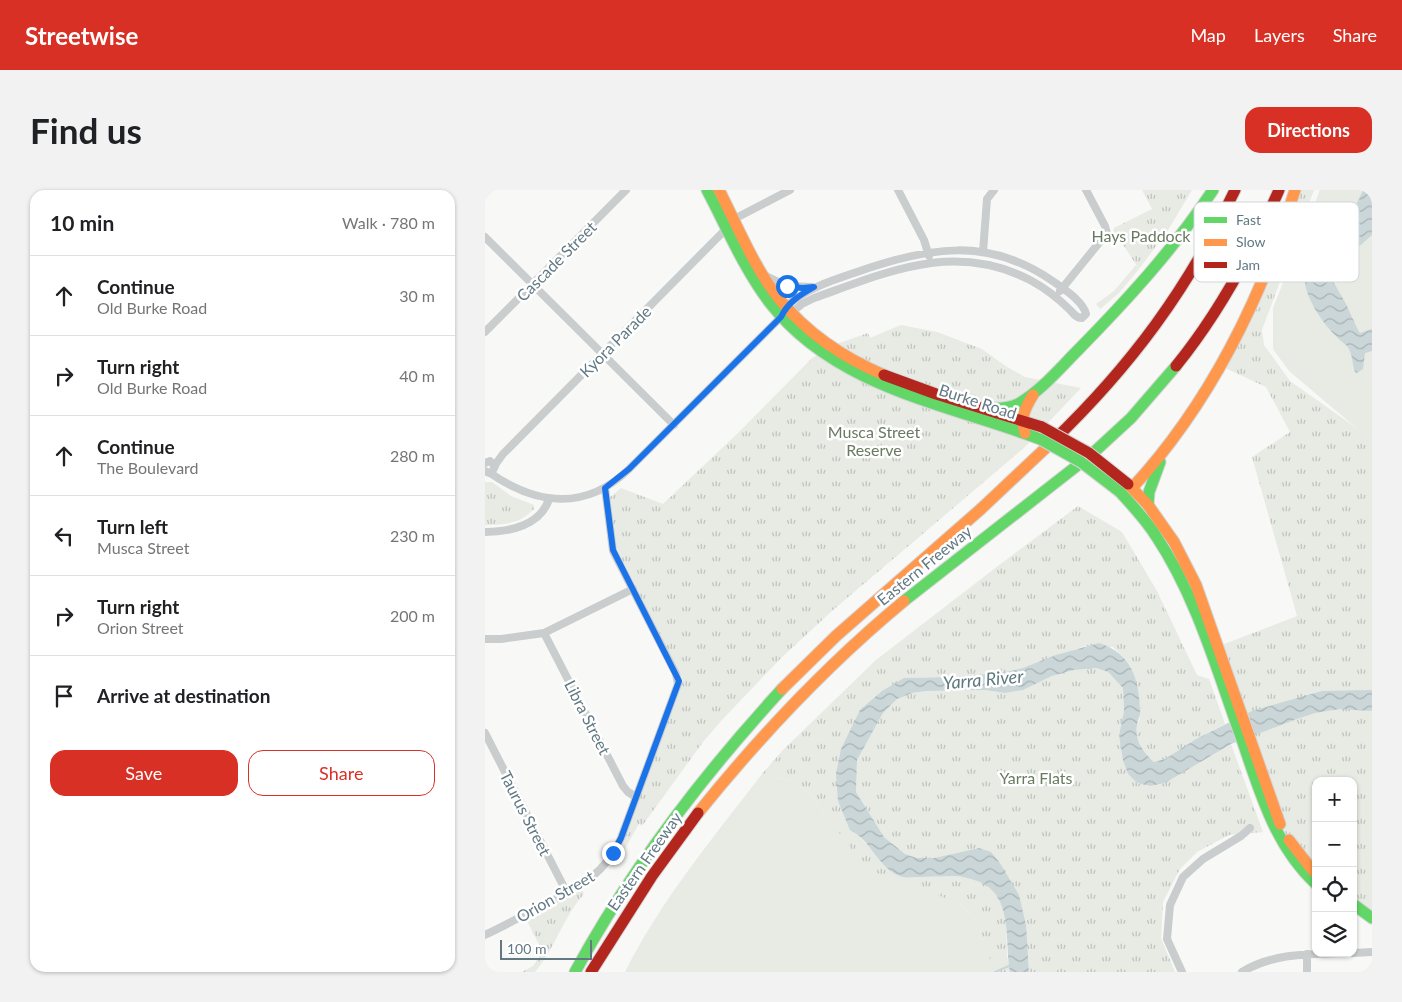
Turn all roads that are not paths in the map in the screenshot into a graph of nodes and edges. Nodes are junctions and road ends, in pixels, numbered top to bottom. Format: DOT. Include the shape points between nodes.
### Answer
graph roads {
  1 [pos="626,190"];
  2 [pos="707,190"];
  3 [pos="719,190"];
  4 [pos="790,190"];
  5 [pos="898,190"];
  6 [pos="994,190"];
  7 [pos="1086,190"];
  8 [pos="1213,190"];
  9 [pos="1235,190"];
  10 [pos="1279,190"];
  11 [pos="1295,190"];
  12 [pos="1205,202"];
  13 [pos="1230,202"];
  14 [pos="1273,202"];
  15 [pos="1291,202"];
  16 [pos="1194,219"];
  17 [pos="730,224"];
  18 [pos="485,238"];
  19 [pos="928,252"];
  20 [pos="983,252"];
  21 [pos="930,262"];
  22 [pos="1194,268"];
  23 [pos="762,273"];
  24 [pos="1234,282"];
  25 [pos="1259,282"];
  26 [pos="532,285"];
  27 [pos="814,287"];
  28 [pos="1063,288"];
  29 [pos="1056,297"];
  30 [pos="786,312"];
  31 [pos="485,332"];
  32 [pos="602,354"];
  33 [pos="851,366"];
  34 [pos="1036,390"];
  35 [pos="984,407"];
  36 [pos="1021,420"];
  37 [pos="674,425"];
  38 [pos="1025,433"];
  39 [pos="1165,450"];
  40 [pos="489,467"];
  41 [pos="605,488"];
  42 [pos="1126,490"];
  43 [pos="549,499"];
  44 [pos="1148,505"];
  45 [pos="485,532"];
  46 [pos="1174,542"];
  47 [pos="1166,551"];
  48 [pos="633,589"];
  49 [pos="544,633"];
  50 [pos="485,639"];
  51 [pos="1219,663"];
  52 [pos="485,733"];
  53 [pos="1261,784"];
  54 [pos="636,797"];
  55 [pos="1250,828"];
  56 [pos="1312,869"];
  57 [pos="1312,880"];
  58 [pos="567,893"];
  59 [pos="1357,907"];
  60 [pos="1357,916"];
  61 [pos="1372,918"];
  62 [pos="1372,926"];
  63 [pos="485,935"];
  64 [pos="1372,952"];
  65 [pos="1357,953"];
  66 [pos="1307,954"];
  67 [pos="1312,954"];
  68 [pos="575,972"];
  69 [pos="591,972"];
  70 [pos="1182,972"];
  71 [pos="1242,972"];
  72 [pos="1307,972"];
  1 -- 26 [label="street, Cascade Street"];
  2 -- 17 [label="main road, Burke Road"];
  3 -- 17 [label="main road, Burke Road"];
  4 -- 17 [label="street, Kyora Parade"];
  5 -- 19 [label="street"];
  6 -- 20 [label="street" via="987,199"];
  7 -- 28 [label="street" via="1107,233"];
  8 -- 12 [label="main road"];
  9 -- 13 [label="main road, Eastern Freeway"];
  10 -- 14 [label="main road, Eastern Freeway"];
  11 -- 15 [label="main road"];
  16 -- 34 [label="main road" via="1127,301"];
  17 -- 23 [label="main road, Burke Road"];
  17 -- 30 [label="main road, Burke Road" via="759,287"];
  17 -- 32 [label="street, Kyora Parade"];
  18 -- 26 [label="street"];
  19 -- 20 [label="street"];
  19 -- 21 [label="street"];
  19 -- 27 [label="street" via="890,261"];
  20 -- 28 [label="street" via="1032,268"];
  21 -- 29 [label="street" via="962,261 990,265 1021,276"];
  21 -- 30 [label="street" via="814,298"];
  22 -- 68 [label="main road, Eastern Freeway" via="1160,320 1087,408 1015,478 864,610 785,686 666,827 623,890"];
  23 -- 27 [label="street" via="787,286"];
  23 -- 30 [label="main road, Burke Road"];
  24 -- 69 [label="main road, Eastern Freeway" via="1186,353 1142,406 1102,445 920,587 805,690 689,823"];
  25 -- 39 [label="main road" via="1237,333 1203,395"];
  26 -- 31 [label="street, Cascade Street"];
  26 -- 32 [label="street"];
  27 -- 30 [label="street" via="796,298"];
  28 -- 29 [label="street"];
  28 -- 29 [label="street" via="1085,309 1084,317 1077,317"];
  30 -- 33 [label="main road, Burke Road"];
  30 -- 37 [label="street"];
  32 -- 37 [label="street"];
  32 -- 40 [label="street, Kyora Parade"];
  33 -- 35 [label="main road, Burke Road"];
  33 -- 38 [label="main road, Burke Road" via="896,391"];
  34 -- 35 [label="main road" via="1023,401 1005,408"];
  34 -- 36 [label="main road"];
  35 -- 36 [label="main road, Burke Road"];
  36 -- 38 [label="main road"];
  36 -- 42 [label="main road, Burke Road, bridge" via="1080,447 1106,465"];
  37 -- 41 [label="street" via="621,477"];
  38 -- 42 [label="main road, Burke Road, bridge" via="1069,454"];
  39 -- 42 [label="main road"];
  39 -- 44 [label="main road" via="1149,492"];
  40 -- 43 [label="street" via="512,486"];
  41 -- 43 [label="street" via="579,497"];
  41 -- 48 [label="street" via="612,546"];
  42 -- 44 [label="main road, Burke Road"];
  42 -- 47 [label="main road, Burke Road"];
  43 -- 45 [label="street" via="544,510 525,525"];
  44 -- 46 [label="main road, Burke Road"];
  46 -- 47 [label="main road"];
  46 -- 51 [label="main road, Burke Road" via="1195,585"];
  47 -- 51 [label="main road, Burke Road" via="1191,597"];
  48 -- 49 [label="street"];
  48 -- 54 [label="street, Orion Street" via="678,678"];
  49 -- 50 [label="street"];
  49 -- 54 [label="street, Libra Street" via="623,786"];
  51 -- 53 [label="main road"];
  52 -- 58 [label="street, Taurus Street"];
  53 -- 56 [label="main road" via="1290,844"];
  53 -- 57 [label="main road" via="1270,820 1284,847"];
  54 -- 58 [label="street, Orion Street" via="617,846 607,861 595,875"];
  55 -- 70 [label="street" via="1203,859 1183,877 1170,904 1167,939"];
  58 -- 63 [label="street, Orion Street"];
  59 -- 61 [label="main road"];
  60 -- 62 [label="main road"];
  64 -- 65 [label="street"];
  66 -- 67 [label="street"];
  66 -- 71 [label="street" via="1277,958"];
  66 -- 72 [label="street"];
}
